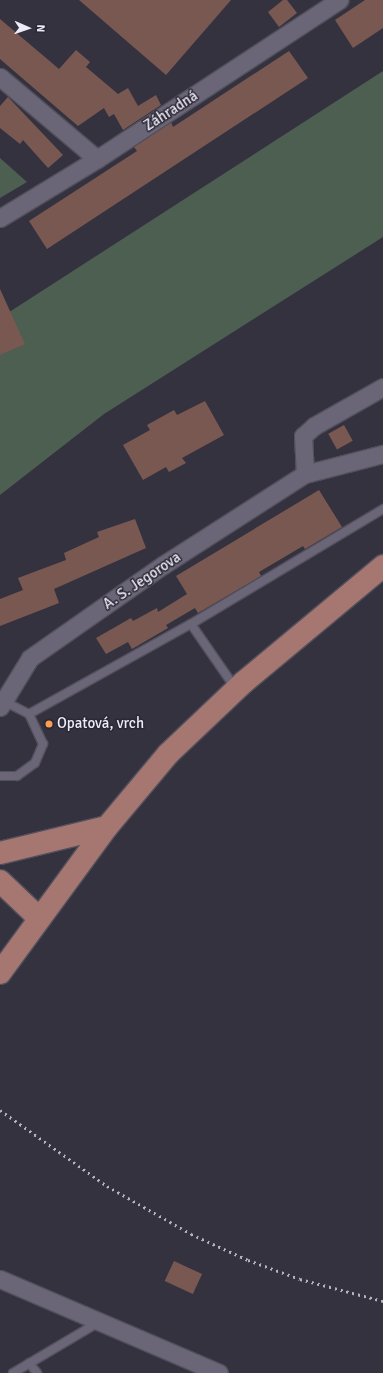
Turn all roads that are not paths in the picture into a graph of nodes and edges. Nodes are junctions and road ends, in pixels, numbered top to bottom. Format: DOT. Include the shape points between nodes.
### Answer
graph roads {
  1 [pos="339,0"];
  2 [pos="0,77"];
  3 [pos="97,159"];
  4 [pos="0,218"];
  5 [pos="383,387"];
  6 [pos="383,454"];
  7 [pos="305,474"];
  8 [pos="383,509"];
  9 [pos="383,566"];
  10 [pos="191,624"];
  11 [pos="236,689"];
  12 [pos="2,704"];
  13 [pos="29,714"];
  14 [pos="0,776"];
  15 [pos="106,827"];
  16 [pos="0,853"];
  17 [pos="0,881"];
  18 [pos="39,918"];
  19 [pos="0,973"];
  20 [pos="0,1279"];
  21 [pos="101,1320"];
  22 [pos="29,1364"];
  23 [pos="13,1373"];
  24 [pos="37,1373"];
  25 [pos="219,1373"];
  1 -- 3 [label="street, Záhradná"];
  2 -- 3 [label="street"];
  3 -- 4 [label="street, Záhradná"];
  5 -- 7 [label="street" via="314,426 303,436"];
  6 -- 7 [label="street, A. S. Jegorova"];
  7 -- 12 [label="street, A. S. Jegorova" via="163,565 30,658"];
  8 -- 10 [label="lane"];
  9 -- 11 [label="main road"];
  10 -- 11 [label="lane"];
  10 -- 13 [label="lane"];
  11 -- 15 [label="main road" via="168,754"];
  12 -- 13 [label="lane"];
  13 -- 14 [label="lane" via="43,744 35,763 17,776"];
  15 -- 16 [label="main road"];
  15 -- 18 [label="main road"];
  17 -- 18 [label="main road"];
  18 -- 19 [label="main road"];
  20 -- 21 [label="street"];
  21 -- 22 [label="lane"];
  21 -- 25 [label="street"];
  22 -- 23 [label="lane"];
  22 -- 24 [label="lane"];
}
